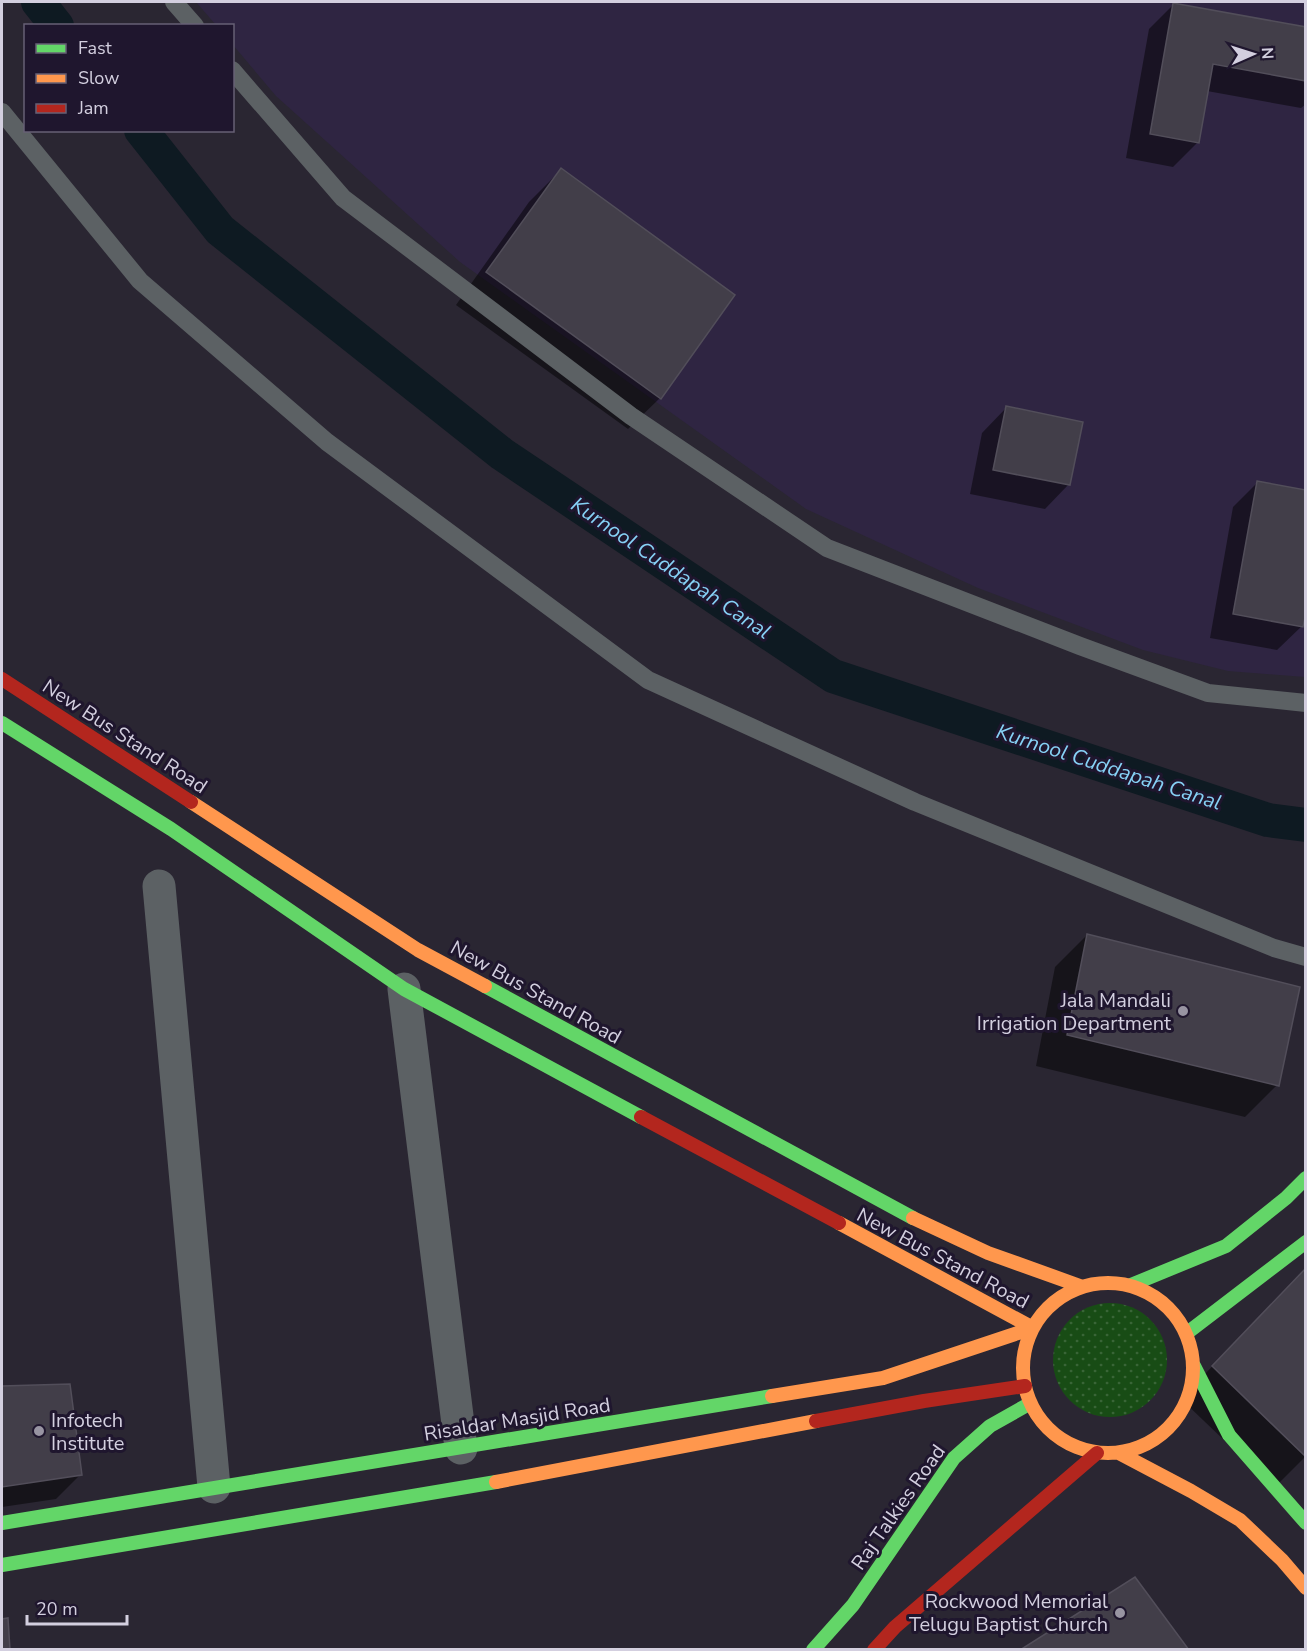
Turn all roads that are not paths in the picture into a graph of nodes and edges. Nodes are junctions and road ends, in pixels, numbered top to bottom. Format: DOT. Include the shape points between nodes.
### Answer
graph roads {
  1 [pos="174,2"];
  2 [pos="193,24"];
  3 [pos="234,72"];
  4 [pos="2,112"];
  5 [pos="2,679"];
  6 [pos="1305,703"];
  7 [pos="2,723"];
  8 [pos="159,886"];
  9 [pos="1305,957"];
  10 [pos="404,989"];
  11 [pos="1305,1178"];
  12 [pos="1305,1242"];
  13 [pos="1131,1285"];
  14 [pos="1080,1286"];
  15 [pos="1033,1328"];
  16 [pos="1187,1333"];
  17 [pos="1194,1366"];
  18 [pos="1025,1386"];
  19 [pos="1029,1404"];
  20 [pos="461,1448"];
  21 [pos="1097,1453"];
  22 [pos="1119,1453"];
  23 [pos="214,1487"];
  24 [pos="2,1523"];
  25 [pos="1305,1523"];
  26 [pos="2,1565"];
  27 [pos="1305,1588"];
  28 [pos="813,1650"];
  29 [pos="874,1650"];
  1 -- 2 [label="lane"];
  3 -- 6 [label="lane" via="343,198 631,416 827,548 1208,693"];
  4 -- 9 [label="lane" via="140,281 327,442 648,680 915,802 1274,948"];
  5 -- 14 [label="main road, New Bus Stand Road" via="418,950 903,1214 987,1253"];
  7 -- 10 [label="main road, New Bus Stand Road" via="171,829"];
  8 -- 23 [label="street"];
  10 -- 15 [label="main road, New Bus Stand Road"];
  10 -- 20 [label="street"];
  11 -- 13 [label="main road" via="1226,1246"];
  12 -- 16 [label="main road"];
  13 -- 14 [label="main road" via="1105,1282"];
  13 -- 16 [label="main road" via="1154,1295 1173,1311"];
  14 -- 15 [label="main road" via="1060,1296"];
  15 -- 18 [label="main road" via="1025,1349"];
  15 -- 20 [label="main road, Risaldar Masjid Road" via="883,1378"];
  16 -- 17 [label="main road"];
  17 -- 22 [label="main road" via="1191,1391 1165,1433 1144,1446"];
  17 -- 25 [label="main road" via="1229,1435"];
  18 -- 19 [label="main road"];
  18 -- 26 [label="main road" via="914,1403 462,1488"];
  19 -- 21 [label="main road" via="1053,1432 1073,1446"];
  19 -- 28 [label="main road, Raj Talkies Road" via="990,1426 954,1458 853,1605"];
  20 -- 23 [label="main road, Risaldar Masjid Road"];
  21 -- 22 [label="main road"];
  21 -- 29 [label="main road" via="895,1627"];
  22 -- 27 [label="main road" via="1240,1520"];
  23 -- 24 [label="main road, Risaldar Masjid Road"];
}
